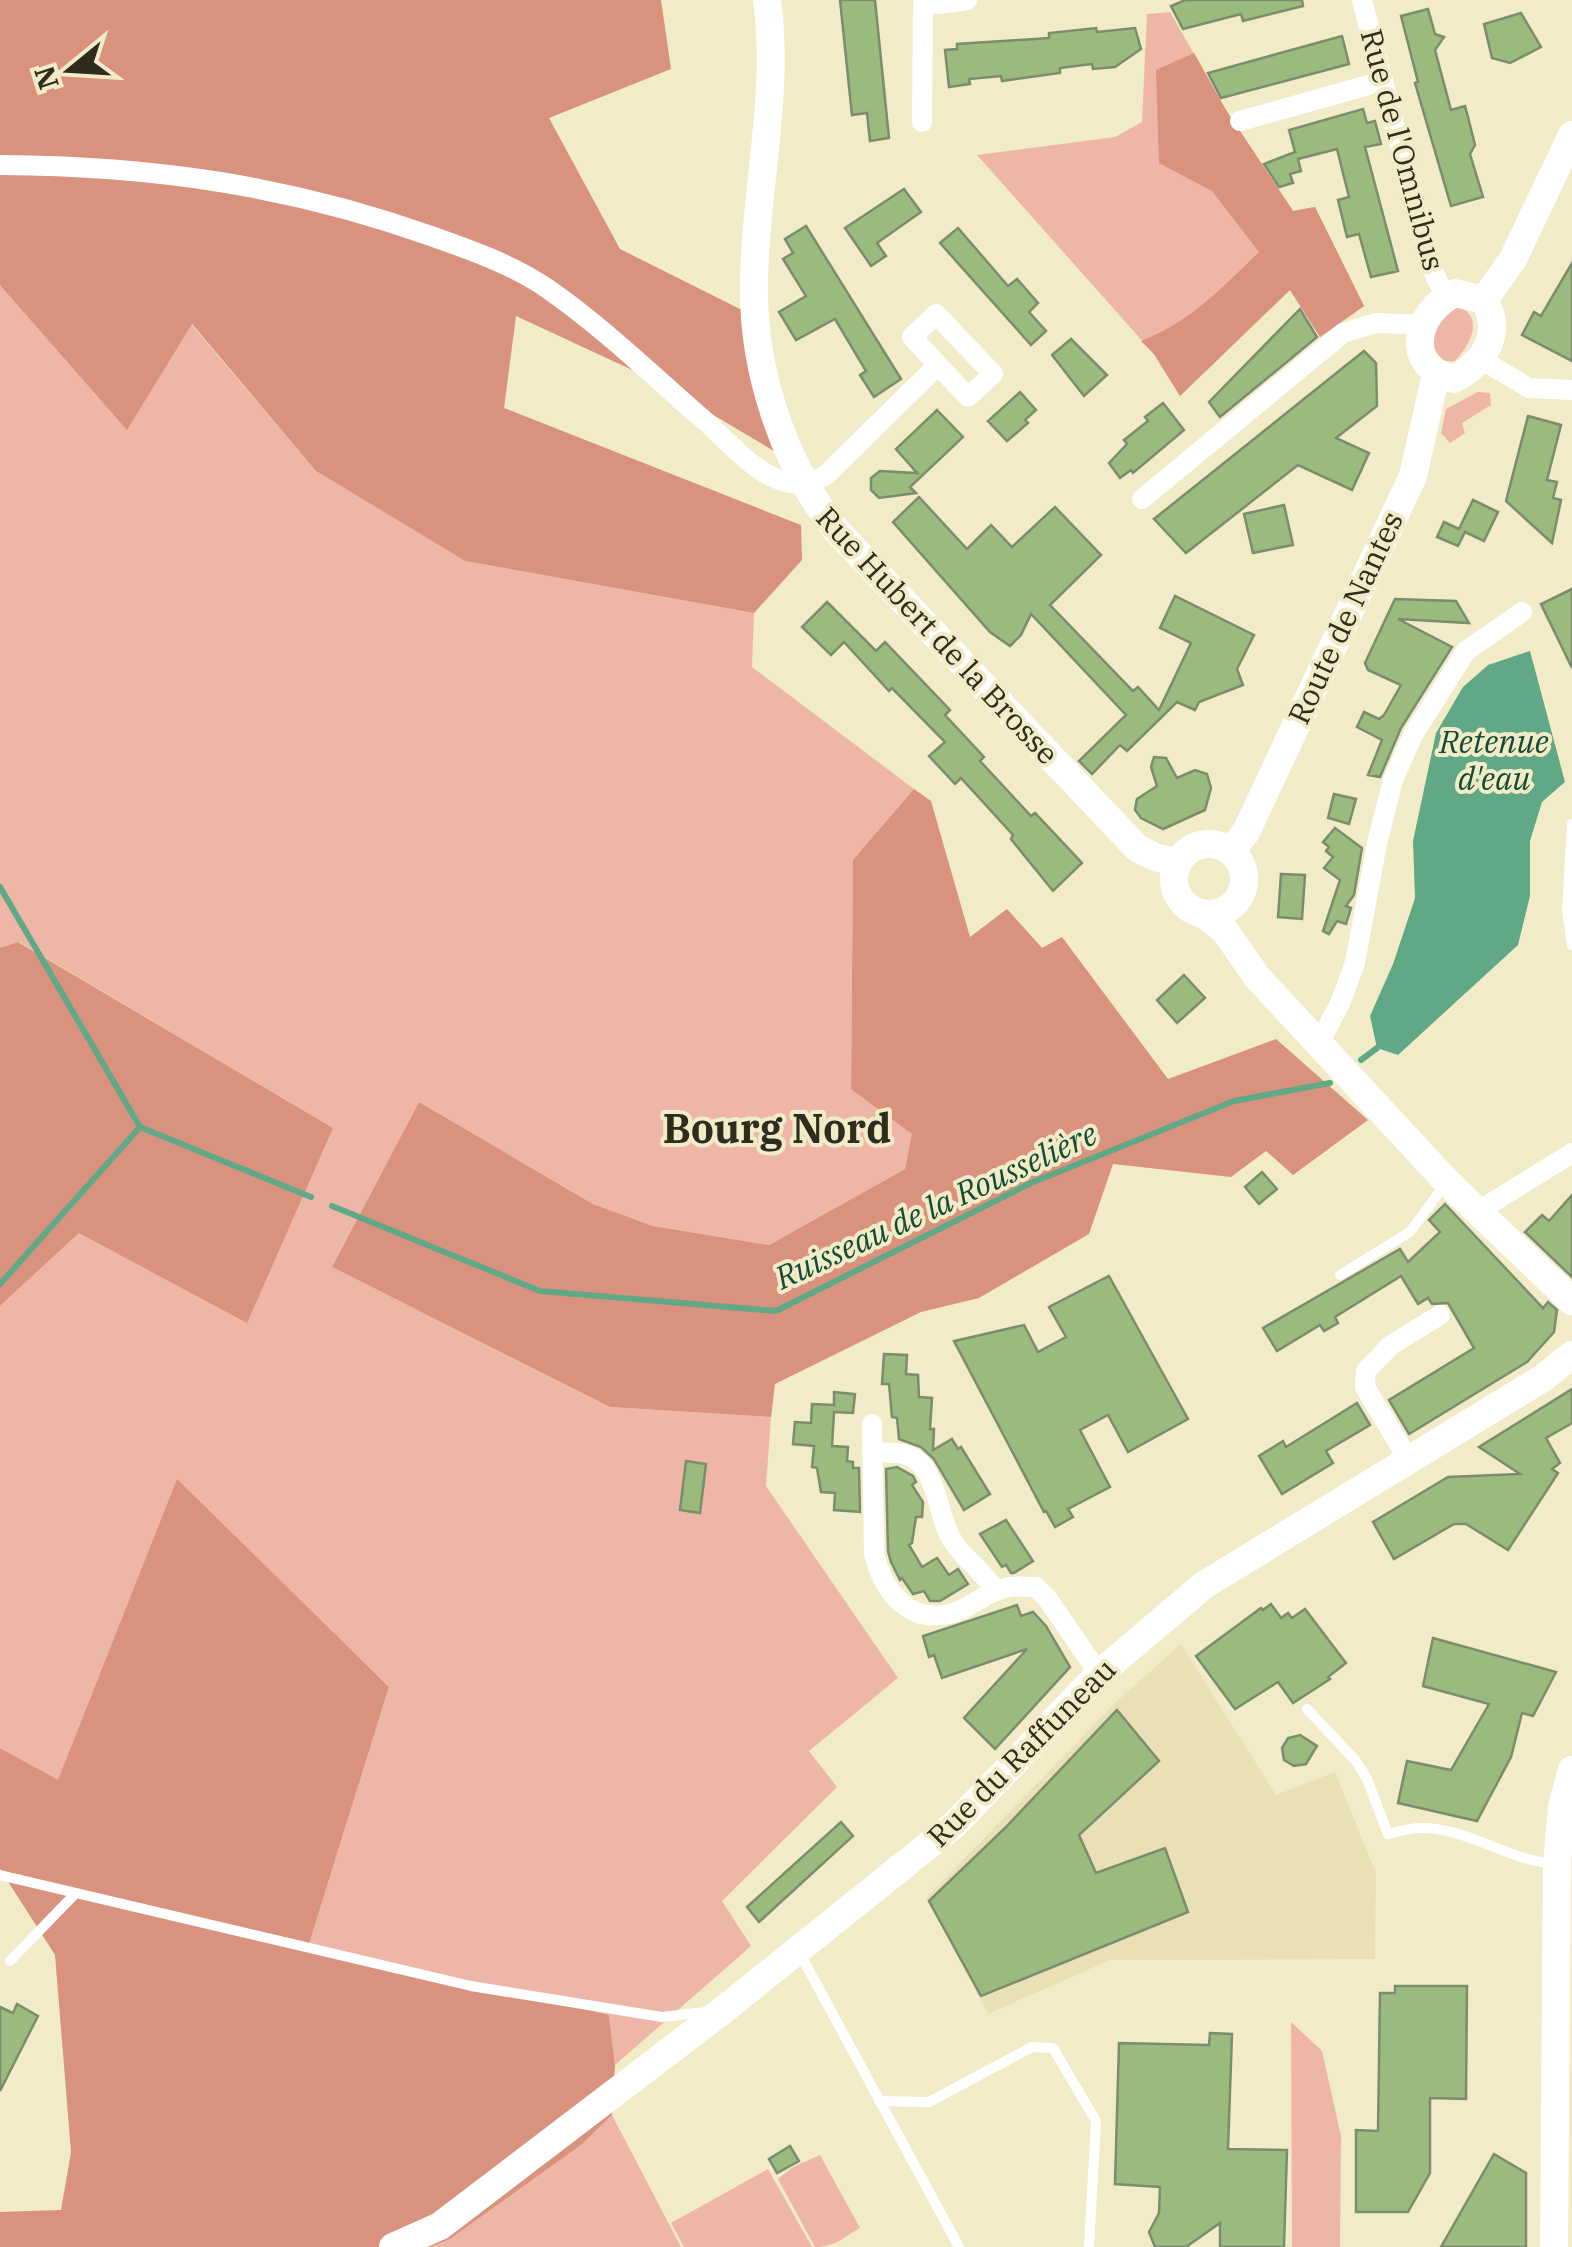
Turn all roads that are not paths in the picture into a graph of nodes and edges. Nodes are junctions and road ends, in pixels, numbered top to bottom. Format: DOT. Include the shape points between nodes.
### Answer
graph roads {
  1 [pos="767,0"];
  2 [pos="925,0"];
  3 [pos="967,0"];
  4 [pos="1362,0"];
  5 [pos="1383,81"];
  6 [pos="1240,121"];
  7 [pos="922,122"];
  8 [pos="1572,135"];
  9 [pos="0,165"];
  10 [pos="1446,298"];
  11 [pos="1484,300"];
  12 [pos="1425,325"];
  13 [pos="1480,358"];
  14 [pos="938,365"];
  15 [pos="1436,374"];
  16 [pos="1572,390"];
  17 [pos="804,482"];
  18 [pos="1142,499"];
  19 [pos="1522,612"];
  20 [pos="1572,824"];
  21 [pos="1231,851"];
  22 [pos="1178,863"];
  23 [pos="1236,902"];
  24 [pos="1204,914"];
  25 [pos="1572,944"];
  26 [pos="1240,950"];
  27 [pos="1326,1051"];
  28 [pos="1572,1154"];
  29 [pos="1447,1182"];
  30 [pos="1480,1210"];
  31 [pos="1340,1274"];
  32 [pos="1572,1301"];
  33 [pos="1440,1315"];
  34 [pos="1572,1355"];
  35 [pos="872,1424"];
  36 [pos="872,1452"];
  37 [pos="1408,1459"];
  38 [pos="996,1591"];
  39 [pos="1098,1674"];
  40 [pos="1307,1710"];
  41 [pos="1572,1770"];
  42 [pos="1558,1864"];
  43 [pos="0,1875"];
  44 [pos="74,1894"];
  45 [pos="798,1951"];
  46 [pos="10,1962"];
  47 [pos="722,2011"];
  48 [pos="879,2102"];
  49 [pos="393,2247"];
  50 [pos="958,2247"];
  51 [pos="1089,2247"];
  52 [pos="1554,2247"];
  1 -- 17 [label="street, Rue Hubert de la Brosse" via="770,54 755,320 776,419"];
  2 -- 3 [label="street"];
  2 -- 7 [label="street"];
  4 -- 5 [label="street, Rue de l'Omnibus"];
  5 -- 6 [label="street"];
  5 -- 10 [label="street, Rue de l'Omnibus" via="1432,269"];
  8 -- 11 [label="street" via="1513,258"];
  9 -- 17 [label="street" via="96,166 228,181 373,215 474,251 544,286 769,474"];
  10 -- 11 [label="street" via="1455,293"];
  10 -- 12 [label="street"];
  11 -- 13 [label="street" via="1494,317"];
  12 -- 15 [label="street" via="1420,356"];
  12 -- 18 [label="street" via="1376,323 1343,333"];
  13 -- 15 [label="street" via="1454,379"];
  13 -- 16 [label="street" via="1529,388"];
  14 -- 17 [label="street" via="826,475"];
  15 -- 21 [label="street, Route de Nantes" via="1413,476 1246,832"];
  17 -- 22 [label="street, Rue Hubert de la Brosse" via="836,531 1134,846"];
  19 -- 27 [label="street" via="1466,651 1392,780 1355,964"];
  20 -- 25 [label="lane"];
  21 -- 22 [label="street" via="1196,846"];
  21 -- 23 [label="street" via="1244,882"];
  22 -- 24 [label="street" via="1175,889"];
  23 -- 24 [label="street"];
  23 -- 26 [label="street"];
  24 -- 26 [label="street"];
  26 -- 27 [label="street"];
  27 -- 29 [label="street"];
  28 -- 30 [label="street"];
  29 -- 30 [label="street"];
  29 -- 31 [label="lane" via="1410,1232"];
  30 -- 32 [label="street"];
  33 -- 37 [label="street" via="1391,1345 1366,1372 1365,1388"];
  34 -- 37 [label="street, Rue du Raffuneau"];
  35 -- 36 [label="street"];
  36 -- 38 [label="street" via="916,1459 955,1544"];
  36 -- 38 [label="street" via="874,1553 898,1602 929,1615 948,1614"];
  37 -- 39 [label="street, Rue du Raffuneau" via="1204,1585"];
  38 -- 39 [label="street" via="1036,1587"];
  39 -- 45 [label="street, Rue du Raffuneau" via="956,1824"];
  40 -- 42 [label="lane" via="1356,1761 1388,1834 1419,1828 1460,1834 1508,1854"];
  41 -- 42 [label="street"];
  42 -- 52 [label="street"];
  43 -- 44 [label="lane"];
  44 -- 46 [label="lane"];
  44 -- 47 [label="lane" via="471,1986 662,2017"];
  45 -- 47 [label="street, Rue du Raffuneau"];
  45 -- 48 [label="lane"];
  47 -- 49 [label="street, Rue du Raffuneau" via="440,2226"];
  48 -- 50 [label="lane"];
  48 -- 51 [label="lane" via="930,2102 1032,2047 1053,2048 1096,2120"];
}
